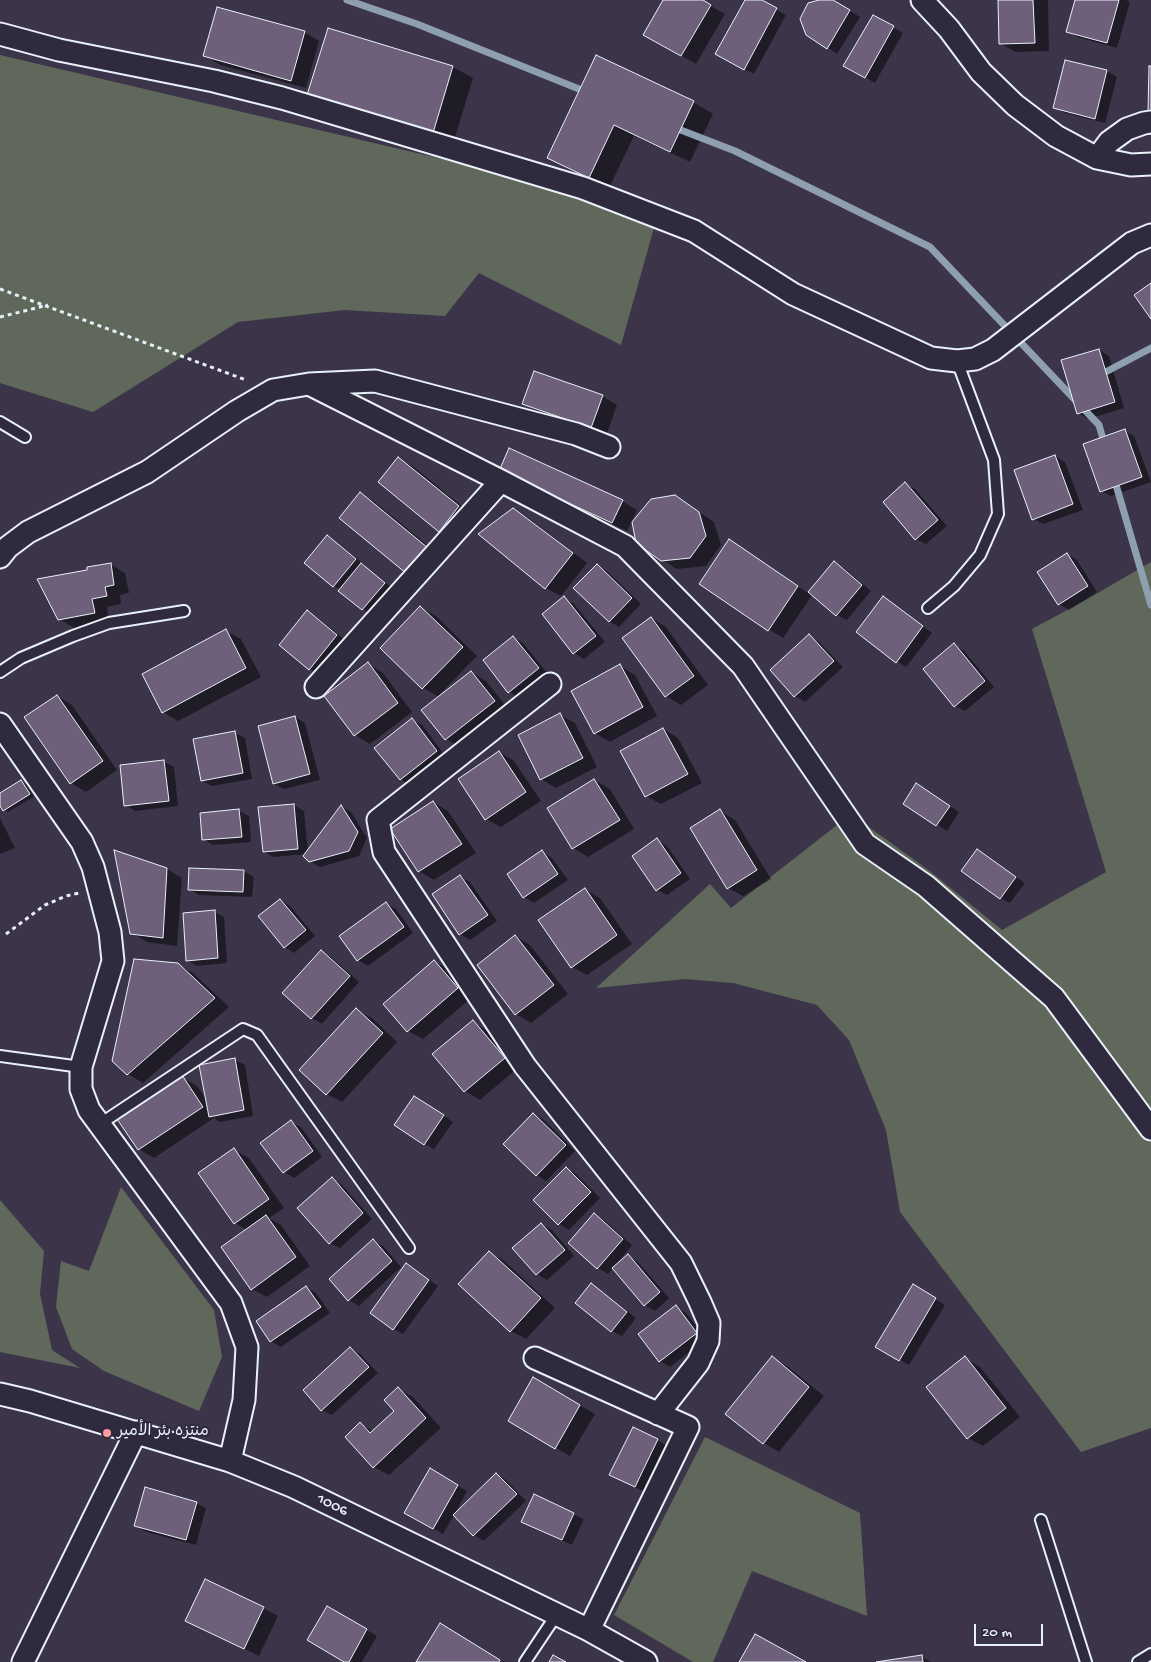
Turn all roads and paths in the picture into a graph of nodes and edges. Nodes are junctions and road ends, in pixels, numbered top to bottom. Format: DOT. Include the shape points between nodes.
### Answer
graph roads {
  1 [pos="922,0"];
  2 [pos="0,34"];
  3 [pos="1151,122"];
  4 [pos="1097,158"];
  5 [pos="1151,164"];
  6 [pos="1151,235"];
  7 [pos="0,289"];
  8 [pos="48,305"];
  9 [pos="0,317"];
  10 [pos="957,362"];
  11 [pos="309,384"];
  12 [pos="273,390"];
  13 [pos="0,422"];
  14 [pos="25,437"];
  15 [pos="609,446"];
  16 [pos="501,481"];
  17 [pos="2,547"];
  18 [pos="928,608"];
  19 [pos="184,611"];
  20 [pos="0,672"];
  21 [pos="550,684"];
  22 [pos="316,687"];
  23 [pos="0,724"];
  24 [pos="99,888"];
  25 [pos="6,934"];
  26 [pos="0,1056"];
  27 [pos="82,1067"];
  28 [pos="100,1124"];
  29 [pos="1151,1129"];
  30 [pos="409,1248"];
  31 [pos="535,1358"];
  32 [pos="0,1394"];
  33 [pos="658,1414"];
  34 [pos="136,1432"];
  35 [pos="230,1461"];
  36 [pos="1041,1520"];
  37 [pos="557,1614"];
  38 [pos="589,1630"];
  39 [pos="1151,1654"];
  40 [pos="23,1662"];
  41 [pos="525,1662"];
  42 [pos="646,1662"];
  43 [pos="1086,1662"];
  44 [pos="1138,1662"];
  1 -- 4 [label="street" via="981,72 1015,105 1056,136"];
  2 -- 10 [label="street" via="59,50 282,98 583,188 694,231 793,294 931,358"];
  3 -- 4 [label="street" via="1128,129 1109,142"];
  4 -- 5 [label="street" via="1131,165"];
  6 -- 10 [label="street" via="1132,243 993,350 975,360"];
  7 -- 8 [label="path"];
  8 -- 9 [label="path"];
  8 -- 12 [label="path"];
  10 -- 18 [label="lane" via="994,460 998,514 980,555 954,586"];
  11 -- 12 [label="street"];
  11 -- 15 [label="street" via="375,381 576,434"];
  11 -- 16 [label="street"];
  12 -- 17 [label="street" via="147,472"];
  13 -- 14 [label="lane"];
  16 -- 22 [label="street"];
  16 -- 29 [label="street" via="625,546 743,666 865,844 926,886 1054,998"];
  19 -- 20 [label="lane" via="109,624 21,658"];
  21 -- 33 [label="street" via="378,820 384,852 525,1066 681,1264 700,1302 709,1323 708,1341 698,1363"];
  23 -- 24 [label="street" via="82,842"];
  24 -- 25 [label="path" via="66,896 45,906"];
  24 -- 27 [label="street" via="110,932 113,961"];
  26 -- 27 [label="lane"];
  27 -- 28 [label="street" via="81,1090 88,1110"];
  28 -- 30 [label="lane" via="243,1028 258,1035"];
  28 -- 35 [label="street" via="231,1303 247,1348 244,1400"];
  31 -- 33 [label="street"];
  32 -- 34 [label="street, 1006"];
  33 -- 38 [label="street" via="688,1427"];
  34 -- 35 [label="street, 1006"];
  34 -- 40 [label="street"];
  35 -- 37 [label="street, 1006" via="294,1487"];
  36 -- 43 [label="lane"];
  37 -- 38 [label="street, 1006"];
  37 -- 41 [label="lane"];
  38 -- 42 [label="street, 1006"];
  39 -- 44 [label="lane"];
}
